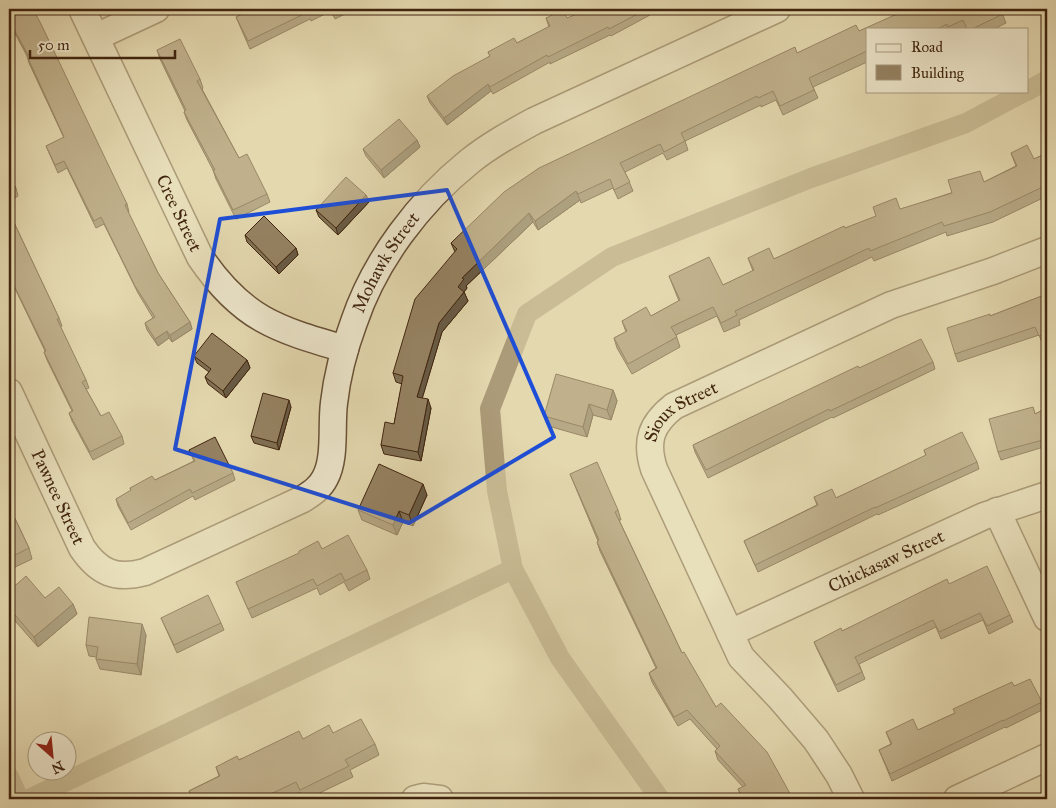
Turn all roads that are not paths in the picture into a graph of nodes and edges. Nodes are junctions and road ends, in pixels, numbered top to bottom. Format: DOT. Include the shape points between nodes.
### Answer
graph roads {
  1 [pos="82,9"];
  2 [pos="156,9"];
  3 [pos="777,9"];
  4 [pos="96,37"];
  5 [pos="1047,250"];
  6 [pos="345,348"];
  7 [pos="9,392"];
  8 [pos="1047,495"];
  9 [pos="998,511"];
  10 [pos="102,569"];
  11 [pos="1047,618"];
  12 [pos="730,633"];
  13 [pos="1047,757"];
  14 [pos="415,799"];
  15 [pos="440,799"];
  16 [pos="851,799"];
  17 [pos="957,799"];
  1 -- 4 [label="street, Cree Street"];
  2 -- 4 [label="street"];
  3 -- 6 [label="street, Mohawk Street" via="534,121 507,135 470,162 425,203 397,239 373,278"];
  4 -- 6 [label="street, Cree Street" via="200,257 216,280 235,300 269,324"];
  5 -- 12 [label="street, Sioux Street" via="891,306 674,406 662,416 650,442 654,469"];
  6 -- 10 [label="street, Mohawk Street" via="334,404 330,465 325,479 315,491 145,572 131,576 116,575"];
  7 -- 10 [label="street, Pawnee Street" via="82,548"];
  8 -- 9 [label="street, Chickasaw Street"];
  9 -- 11 [label="street"];
  9 -- 12 [label="street, Chickasaw Street"];
  12 -- 16 [label="street, Sioux Street" via="741,658 816,740"];
  13 -- 17 [label="street"];
  14 -- 15 [label="street"];
}
